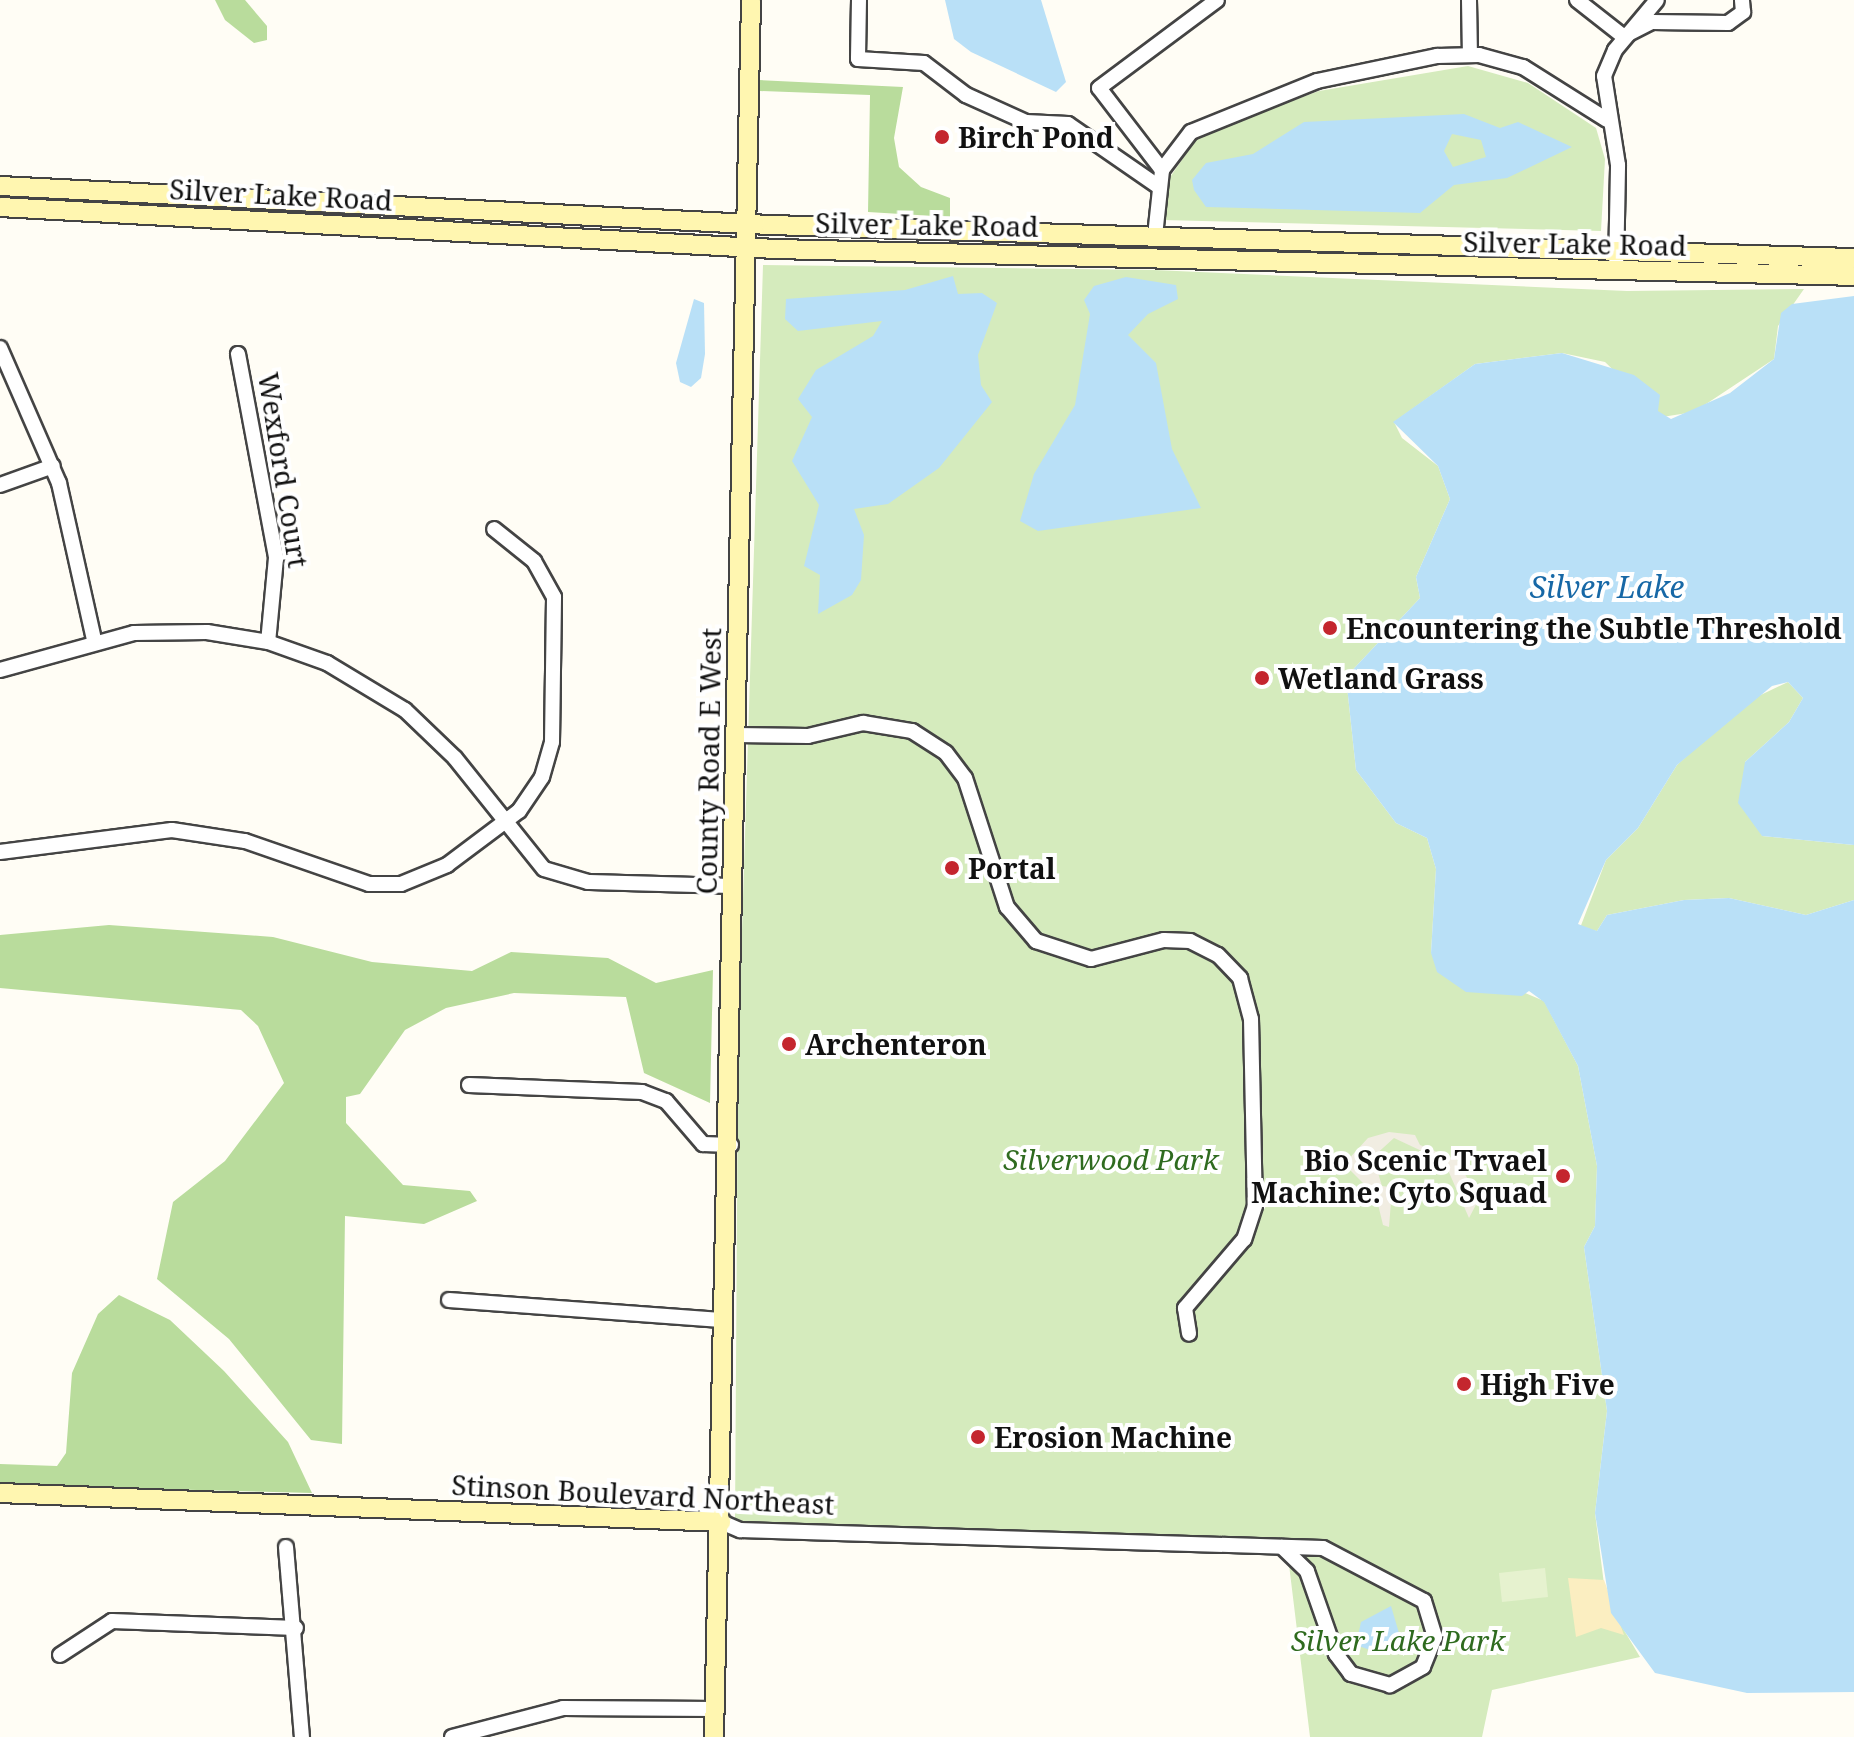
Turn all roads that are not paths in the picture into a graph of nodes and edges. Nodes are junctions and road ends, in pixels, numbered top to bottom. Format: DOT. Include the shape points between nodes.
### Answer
graph roads {
  1 [pos="751,0"];
  2 [pos="859,0"];
  3 [pos="1217,0"];
  4 [pos="1469,0"];
  5 [pos="1577,0"];
  6 [pos="1657,0"];
  7 [pos="1742,0"];
  8 [pos="1624,37"];
  9 [pos="1470,55"];
  10 [pos="1607,120"];
  11 [pos="1162,170"];
  12 [pos="0,186"];
  13 [pos="1158,186"];
  14 [pos="0,207"];
  15 [pos="749,224"];
  16 [pos="1155,236"];
  17 [pos="749,247"];
  18 [pos="1617,251"];
  19 [pos="1854,258"];
  20 [pos="1616,272"];
  21 [pos="1854,276"];
  22 [pos="0,348"];
  23 [pos="238,354"];
  24 [pos="53,466"];
  25 [pos="0,485"];
  26 [pos="494,529"];
  27 [pos="94,639"];
  28 [pos="268,642"];
  29 [pos="0,670"];
  30 [pos="736,735"];
  31 [pos="505,823"];
  32 [pos="0,852"];
  33 [pos="733,886"];
  34 [pos="469,1085"];
  35 [pos="731,1145"];
  36 [pos="449,1300"];
  37 [pos="724,1320"];
  38 [pos="1189,1334"];
  39 [pos="0,1493"];
  40 [pos="721,1522"];
  41 [pos="286,1547"];
  42 [pos="1282,1547"];
  43 [pos="296,1628"];
  44 [pos="60,1655"];
  45 [pos="715,1709"];
  46 [pos="302,1737"];
  47 [pos="452,1737"];
  48 [pos="714,1737"];
  1 -- 15 [label="main road, County Road E West"];
  2 -- 13 [label="street" via="858,59 932,66 966,95 1026,122 1068,124"];
  3 -- 11 [label="street" via="1099,88"];
  4 -- 9 [label="street"];
  5 -- 8 [label="street"];
  6 -- 8 [label="street"];
  7 -- 8 [label="street" via="1743,12 1728,23 1652,22"];
  8 -- 10 [label="street" via="1604,76"];
  9 -- 10 [label="street" via="1523,67"];
  9 -- 11 [label="street" via="1371,68 1217,115 1181,141"];
  10 -- 18 [label="street" via="1618,165"];
  11 -- 13 [label="street"];
  12 -- 15 [label="main road"];
  13 -- 16 [label="street"];
  14 -- 17 [label="main road, Silver Lake Road"];
  15 -- 16 [label="main road"];
  15 -- 17 [label="main road, County Road E West"];
  16 -- 18 [label="main road"];
  17 -- 20 [label="main road, Silver Lake Road"];
  17 -- 30 [label="main road, County Road E West"];
  18 -- 19 [label="main road"];
  18 -- 20 [label="street"];
  20 -- 21 [label="main road, Silver Lake Road"];
  22 -- 24 [label="street"];
  23 -- 28 [label="street, Wexford Court" via="276,558"];
  24 -- 25 [label="street"];
  24 -- 27 [label="street"];
  26 -- 31 [label="street" via="543,572 555,611 548,760 533,793"];
  27 -- 28 [label="street" via="171,630"];
  27 -- 29 [label="street"];
  28 -- 31 [label="street" via="327,663 405,710 455,758"];
  30 -- 33 [label="main road, County Road E West"];
  30 -- 38 [label="street" via="808,736 863,723 912,731 946,753 965,778 1007,907 1036,941 1091,959 1164,940 1190,941 1240,978 1251,1019 1255,1206 1244,1239 1185,1308"];
  31 -- 32 [label="street" via="431,875 392,885 350,879 245,841 172,830"];
  31 -- 33 [label="street" via="534,860 560,877"];
  33 -- 35 [label="main road, County Road E West"];
  34 -- 35 [label="street" via="642,1092 666,1101 703,1144"];
  35 -- 37 [label="main road, County Road E West"];
  36 -- 37 [label="street"];
  37 -- 40 [label="main road, County Road E West"];
  39 -- 40 [label="main road, Stinson Boulevard Northeast"];
  40 -- 42 [label="street, Stinson Boulevard Northeast" via="740,1530"];
  40 -- 45 [label="main road, County Road E West"];
  41 -- 43 [label="street"];
  42 -- 42 [label="street, Stinson Boulevard Northeast" via="1307,1571 1336,1654 1351,1674 1390,1685 1423,1667 1435,1625 1414,1591 1330,1550"];
  43 -- 44 [label="street" via="112,1621"];
  43 -- 46 [label="street"];
  45 -- 47 [label="street" via="563,1708"];
  45 -- 48 [label="main road, County Road E West"];
}
